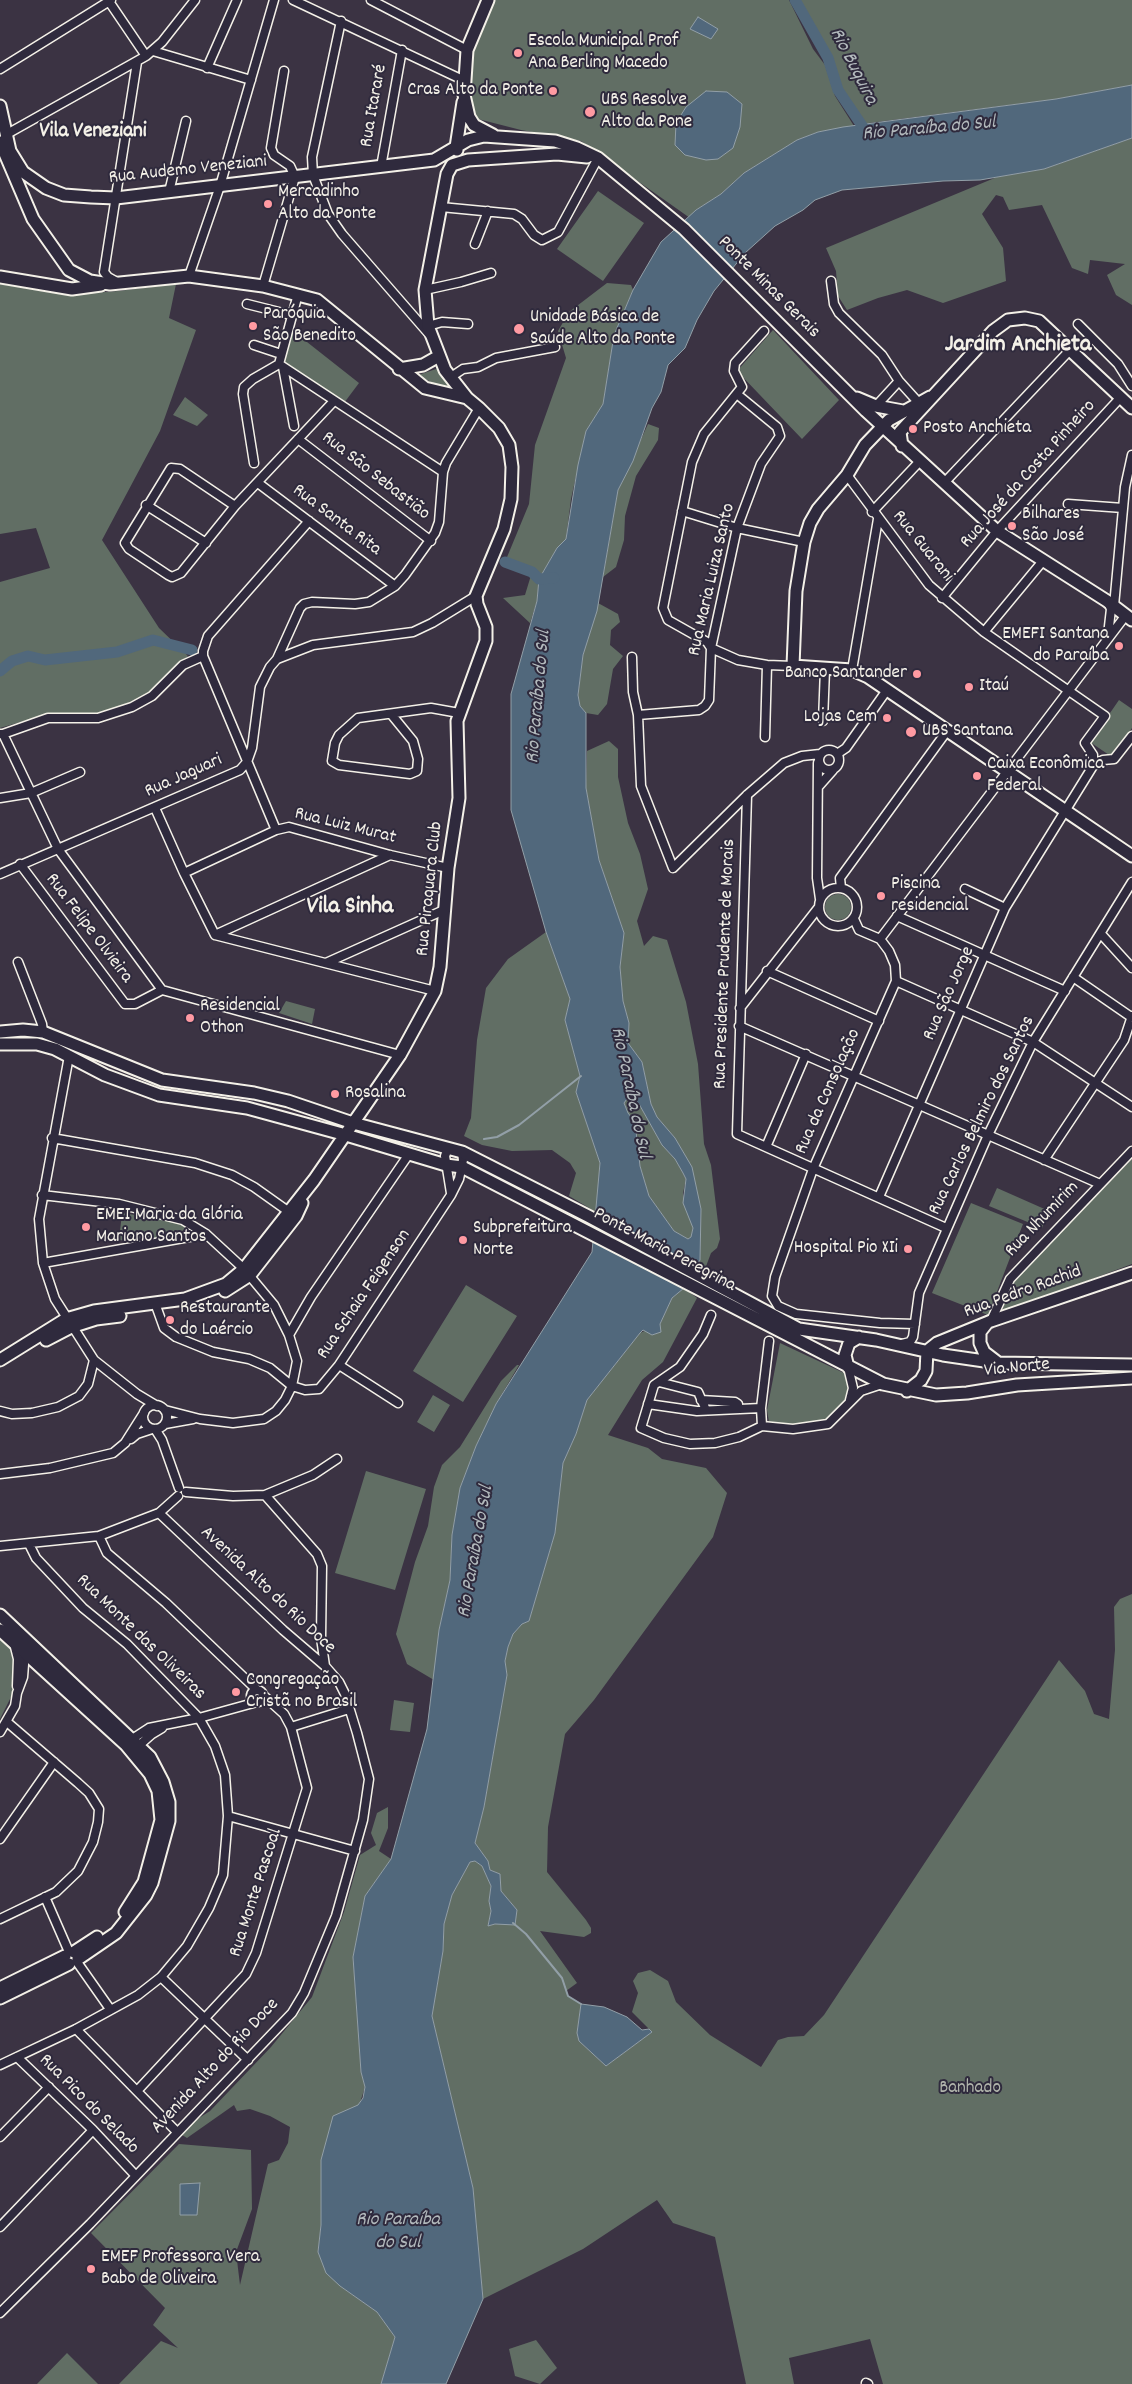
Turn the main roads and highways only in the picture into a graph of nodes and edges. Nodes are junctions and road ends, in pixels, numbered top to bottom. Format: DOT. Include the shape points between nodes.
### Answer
graph roads {
  1 [pos="488,0"];
  2 [pos="464,95"];
  3 [pos="0,106"];
  4 [pos="498,136"];
  5 [pos="4,138"];
  6 [pos="456,147"];
  7 [pos="491,158"];
  8 [pos="598,159"];
  9 [pos="434,160"];
  10 [pos="468,160"];
  11 [pos="447,174"];
  12 [pos="35,181"];
  13 [pos="19,189"];
  14 [pos="660,209"];
  15 [pos="69,270"];
  16 [pos="0,277"];
  17 [pos="116,284"];
  18 [pos="58,287"];
  19 [pos="439,356"];
  20 [pos="399,369"];
  21 [pos="930,397"];
  22 [pos="467,398"];
  23 [pos="871,408"];
  24 [pos="1132,408"];
  25 [pos="903,411"];
  26 [pos="884,426"];
  27 [pos="866,446"];
  28 [pos="902,446"];
  29 [pos="1129,617"];
  30 [pos="1132,856"];
  31 [pos="0,1032"];
  32 [pos="0,1044"];
  33 [pos="91,1052"];
  34 [pos="112,1061"];
  35 [pos="84,1064"];
  36 [pos="105,1076"];
  37 [pos="353,1123"];
  38 [pos="346,1134"];
  39 [pos="1132,1273"];
  40 [pos="765,1318"];
  41 [pos="989,1322"];
  42 [pos="69,1323"];
  43 [pos="858,1337"];
  44 [pos="927,1351"];
  45 [pos="0,1360"];
  46 [pos="998,1363"];
  47 [pos="1132,1365"];
  48 [pos="848,1367"];
  49 [pos="0,1369"];
  50 [pos="1132,1378"];
  51 [pos="907,1391"];
  52 [pos="0,1615"];
  53 [pos="0,1630"];
  54 [pos="26,1647"];
  55 [pos="72,1958"];
  56 [pos="0,1988"];
  57 [pos="0,1998"];
  1 -- 2 [label="main road" via="467,50"];
  2 -- 4 [label="main road" via="474,125"];
  2 -- 6 [label="main road"];
  3 -- 5 [label="main road, Rua Audemo Veneziani"];
  4 -- 6 [label="main road, Rua Audemo Veneziani" via="476,137"];
  4 -- 7 [label="main road" via="502,151"];
  4 -- 8 [label="main road, Rua Audemo Veneziani" via="555,141"];
  5 -- 12 [label="main road, Rua Audemo Veneziani" via="14,160"];
  5 -- 13 [label="main road" via="8,161"];
  6 -- 9 [label="main road, Rua Audemo Veneziani"];
  6 -- 10 [label="main road"];
  7 -- 8 [label="main road, Rua Audemo Veneziani" via="557,154"];
  7 -- 10 [label="main road, Rua Audemo Veneziani"];
  8 -- 14 [label="main road, Rua Audemo Veneziani"];
  9 -- 11 [label="main road" via="443,164"];
  9 -- 12 [label="main road, Rua Audemo Veneziani" via="116,198 64,195"];
  10 -- 11 [label="main road, Rua Audemo Veneziani" via="452,165"];
  11 -- 19 [label="main road" via="425,290 429,330"];
  12 -- 13 [label="main road" via="26,182"];
  13 -- 15 [label="main road" via="33,219"];
  14 -- 23 [label="main road, Ponte Minas Gerais" via="852,395"];
  15 -- 17 [label="main road" via="90,281"];
  15 -- 18 [label="main road" via="65,282"];
  16 -- 18 [label="main road"];
  17 -- 18 [label="main road" via="72,289"];
  17 -- 20 [label="main road" via="189,276 298,294 317,300"];
  19 -- 20 [label="main road" via="423,365"];
  19 -- 22 [label="main road"];
  20 -- 22 [label="main road" via="425,388"];
  21 -- 24 [label="main road" via="993,331 1008,320 1025,318 1039,320"];
  21 -- 25 [label="main road"];
  21 -- 28 [label="main road" via="900,432"];
  22 -- 37 [label="main road, Rua Piraquara Club" via="499,428 509,445 511,499 504,530 476,596 486,627 486,641 458,713 459,798 448,868 440,967 435,991 400,1055"];
  23 -- 25 [label="main road"];
  23 -- 26 [label="main road, Ponte Minas Gerais"];
  23 -- 27 [label="main road" via="871,428"];
  25 -- 26 [label="main road"];
  26 -- 27 [label="main road"];
  26 -- 28 [label="main road, Ponte Minas Gerais"];
  27 -- 30 [label="main road" via="810,523 796,591 793,666 852,670 868,677"];
  28 -- 29 [label="main road, Ponte Minas Gerais" via="996,531"];
  31 -- 33 [label="main road, Ponte Maria Peregrina" via="43,1032"];
  32 -- 35 [label="main road, Ponte Maria Peregrina" via="36,1044 55,1049"];
  33 -- 34 [label="main road, Ponte Maria Peregrina"];
  33 -- 35 [label="main road" via="91,1059"];
  34 -- 36 [label="main road" via="105,1065"];
  34 -- 37 [label="main road, Ponte Maria Peregrina" via="162,1080 254,1093"];
  35 -- 36 [label="main road, Ponte Maria Peregrina"];
  36 -- 38 [label="main road, Ponte Maria Peregrina" via="159,1095 247,1108"];
  37 -- 38 [label="main road, Rua Piraquara Club"];
  37 -- 40 [label="main road, Ponte Maria Peregrina" via="462,1152 588,1216"];
  38 -- 40 [label="main road, Ponte Maria Peregrina" via="462,1167 750,1316"];
  38 -- 42 [label="main road, Rua Piraquara Club" via="293,1214 230,1290 186,1306 156,1306"];
  39 -- 41 [label="main road, Rua Pedro Rachid"];
  40 -- 43 [label="main road, Via Norte" via="799,1329"];
  40 -- 48 [label="main road, Via Norte"];
  41 -- 44 [label="main road, Rua Pedro Rachid" via="937,1343"];
  41 -- 46 [label="main road" via="980,1332 980,1343 984,1352"];
  42 -- 45 [label="main road"];
  42 -- 49 [label="main road"];
  43 -- 44 [label="main road, Via Norte"];
  43 -- 48 [label="main road" via="849,1343 845,1355"];
  44 -- 46 [label="main road, Via Norte"];
  44 -- 51 [label="main road" via="926,1371 921,1380"];
  46 -- 47 [label="main road, Via Norte"];
  48 -- 51 [label="main road, Via Norte" via="882,1384"];
  50 -- 51 [label="main road, Via Norte" via="1017,1385 936,1395"];
  52 -- 54 [label="main road"];
  53 -- 54 [label="main road"];
  54 -- 55 [label="main road" via="132,1745 150,1774 160,1804 161,1820 146,1875 134,1899 122,1917"];
  55 -- 56 [label="main road"];
  55 -- 57 [label="main road"];
}
